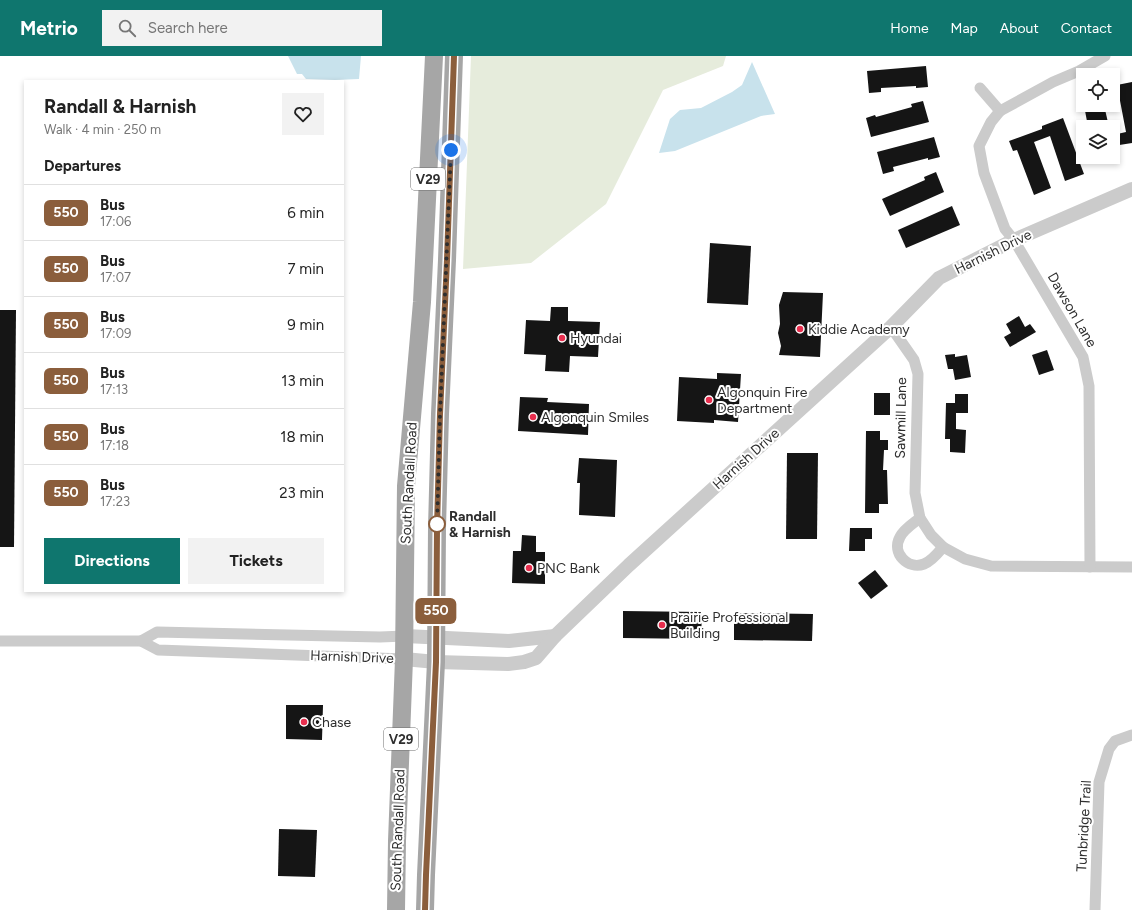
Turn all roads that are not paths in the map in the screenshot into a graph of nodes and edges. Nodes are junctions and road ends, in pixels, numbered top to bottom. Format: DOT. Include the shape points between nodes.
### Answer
graph roads {
  1 [pos="434,56"];
  2 [pos="454,56"];
  3 [pos="1105,56"];
  4 [pos="980,88"];
  5 [pos="1000,111"];
  6 [pos="1132,189"];
  7 [pos="1014,240"];
  8 [pos="891,327"];
  9 [pos="920,518"];
  10 [pos="943,547"];
  11 [pos="1090,567"];
  12 [pos="1132,568"];
  13 [pos="404,636"];
  14 [pos="554,636"];
  15 [pos="436,637"];
  16 [pos="0,641"];
  17 [pos="141,641"];
  18 [pos="404,659"];
  19 [pos="436,662"];
  20 [pos="1132,736"];
  21 [pos="396,910"];
  22 [pos="425,910"];
  23 [pos="1095,910"];
  1 -- 13 [label="main road, South Randall Road / V29" via="422,302 406,486"];
  2 -- 15 [label="main road, South Randall Road / V29" via="440,414"];
  3 -- 5 [label="street, Dawson Lane"];
  4 -- 5 [label="street"];
  5 -- 7 [label="street, Dawson Lane" via="991,122 979,146 984,173 1005,229"];
  6 -- 7 [label="street, Harnish Drive"];
  7 -- 8 [label="street, Harnish Drive" via="940,278"];
  7 -- 11 [label="street, Dawson Lane" via="1083,357 1089,386"];
  8 -- 9 [label="street, Sawmill Lane" via="914,360 918,374 915,493"];
  8 -- 14 [label="street, Harnish Drive"];
  9 -- 10 [label="street, Sawmill Lane"];
  9 -- 10 [label="street" via="902,533 899,539 897,545 901,558 913,565 919,565 926,563"];
  10 -- 11 [label="street, Sawmill Lane" via="965,559 991,566"];
  11 -- 12 [label="street, Sawmill Lane"];
  13 -- 15 [label="street, Harnish Drive"];
  13 -- 17 [label="street, Harnish Drive" via="157,632"];
  13 -- 18 [label="main road, South Randall Road / V29"];
  14 -- 15 [label="street, Harnish Drive" via="509,641"];
  14 -- 19 [label="street, Harnish Drive" via="536,658 524,662"];
  15 -- 19 [label="main road, South Randall Road / V29"];
  16 -- 17 [label="street, Harnish Drive"];
  17 -- 18 [label="street, Harnish Drive" via="158,650"];
  18 -- 19 [label="street, Harnish Drive"];
  18 -- 21 [label="main road, South Randall Road / V29"];
  19 -- 22 [label="main road, South Randall Road / V29"];
  20 -- 23 [label="street, Tunbridge Trail" via="1115,741 1109,749 1099,782"];
}
